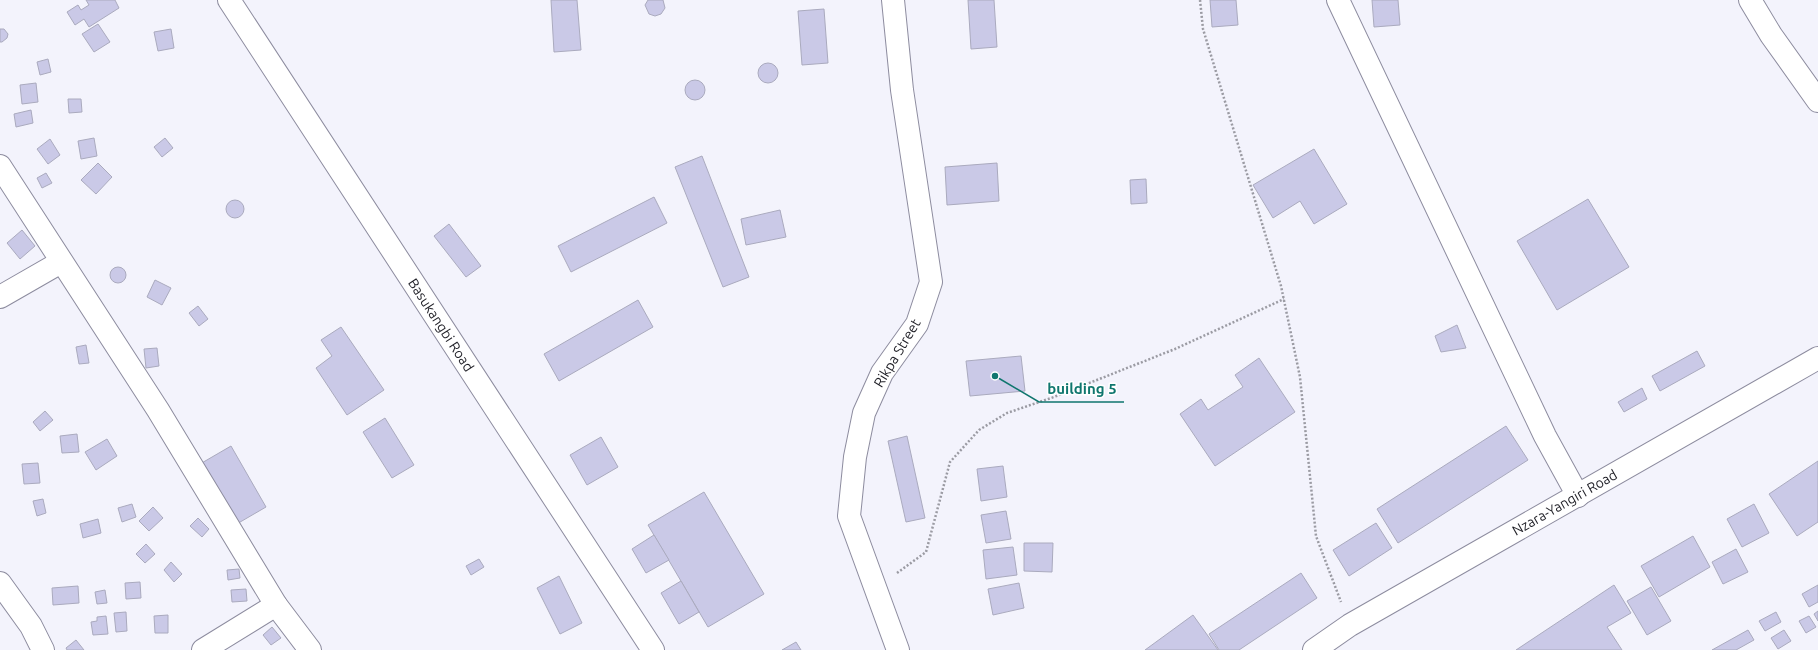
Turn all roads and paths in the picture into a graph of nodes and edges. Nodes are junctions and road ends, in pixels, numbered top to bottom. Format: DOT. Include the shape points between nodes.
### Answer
graph roads {
  1 [pos="229,0"];
  2 [pos="893,0"];
  3 [pos="1200,0"];
  4 [pos="1338,0"];
  5 [pos="1750,0"];
  6 [pos="1818,100"];
  7 [pos="0,166"];
  8 [pos="61,262"];
  9 [pos="0,296"];
  10 [pos="1284,299"];
  11 [pos="1818,358"];
  12 [pos="1578,496"];
  13 [pos="0,583"];
  14 [pos="875,589"];
  15 [pos="276,605"];
  16 [pos="1350,625"];
  17 [pos="43,650"];
  18 [pos="203,650"];
  19 [pos="310,650"];
  20 [pos="653,650"];
  21 [pos="898,650"];
  22 [pos="1314,650"];
  1 -- 20 [label="street, Basukangbi Road"];
  2 -- 14 [label="street, Rikpa Street" via="902,90 931,282 917,324 882,373 864,413 854,457 848,516"];
  3 -- 10 [label="path" via="1203,29"];
  4 -- 12 [label="street" via="1545,436"];
  5 -- 6 [label="street" via="1771,35"];
  7 -- 8 [label="street"];
  8 -- 9 [label="street"];
  8 -- 15 [label="street" via="158,410"];
  10 -- 14 [label="path" via="1175,349 1007,413 979,430 950,462 926,552"];
  10 -- 16 [label="path" via="1300,377 1316,536"];
  11 -- 12 [label="street, Nzara-Yangiri Road"];
  12 -- 16 [label="street, Nzara-Yangiri Road"];
  13 -- 17 [label="street" via="31,626"];
  14 -- 21 [label="street, Rikpa Street"];
  15 -- 18 [label="street"];
  15 -- 19 [label="street"];
  16 -- 22 [label="street, Nzara-Yangiri Road"];
}
